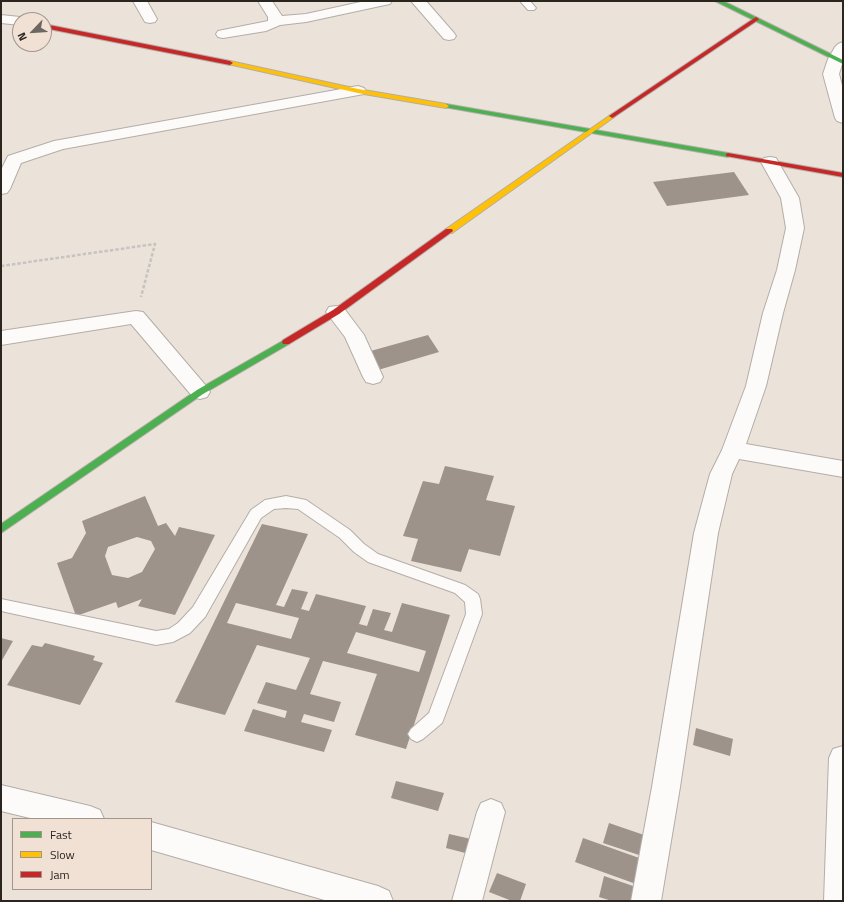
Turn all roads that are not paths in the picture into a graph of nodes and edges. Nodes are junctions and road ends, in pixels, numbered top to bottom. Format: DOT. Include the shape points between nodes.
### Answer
graph roads {
  1 [pos="140,1"];
  2 [pos="265,1"];
  3 [pos="385,1"];
  4 [pos="418,1"];
  5 [pos="718,1"];
  6 [pos="1,19"];
  7 [pos="150,19"];
  8 [pos="756,19"];
  9 [pos="12,20"];
  10 [pos="276,21"];
  11 [pos="52,28"];
  12 [pos="223,34"];
  13 [pos="449,36"];
  14 [pos="841,56"];
  15 [pos="358,91"];
  16 [pos="843,118"];
  17 [pos="590,131"];
  18 [pos="770,162"];
  19 [pos="843,175"];
  20 [pos="1,189"];
  21 [pos="336,312"];
  22 [pos="1,338"];
  23 [pos="373,377"];
  24 [pos="200,392"];
  25 [pos="733,450"];
  26 [pos="843,469"];
  27 [pos="1,529"];
  28 [pos="1,605"];
  29 [pos="417,734"];
  30 [pos="843,758"];
  31 [pos="1,798"];
  32 [pos="492,812"];
  33 [pos="86,818"];
  34 [pos="152,836"];
  35 [pos="365,899"];
  36 [pos="467,901"];
  37 [pos="646,901"];
  38 [pos="839,901"];
  1 -- 7 [label="street"];
  2 -- 10 [label="street"];
  3 -- 10 [label="street" via="306,18"];
  4 -- 13 [label="street"];
  5 -- 8 [label="street"];
  6 -- 9 [label="street"];
  8 -- 14 [label="street"];
  8 -- 17 [label="street"];
  10 -- 12 [label="street" via="266,27"];
  11 -- 15 [label="street"];
  14 -- 16 [label="street" via="831,74"];
  15 -- 17 [label="street"];
  15 -- 20 [label="street" via="60,145 14,160"];
  17 -- 18 [label="street"];
  17 -- 21 [label="street"];
  18 -- 19 [label="street"];
  18 -- 25 [label="street" via="790,198 794,228 786,270 756,386"];
  21 -- 23 [label="street" via="354,335"];
  21 -- 24 [label="street"];
  22 -- 24 [label="street" via="136,317"];
  24 -- 27 [label="street"];
  25 -- 26 [label="street"];
  25 -- 37 [label="street" via="721,474 706,533"];
  28 -- 29 [label="lane" via="156,638 173,635 184,628 198,612 256,514 270,504 301,504 345,534 373,558 460,589 472,599 474,614 436,718"];
  30 -- 38 [label="street"];
  31 -- 33 [label="street"];
  32 -- 36 [label="street"];
  34 -- 35 [label="street"];
}
